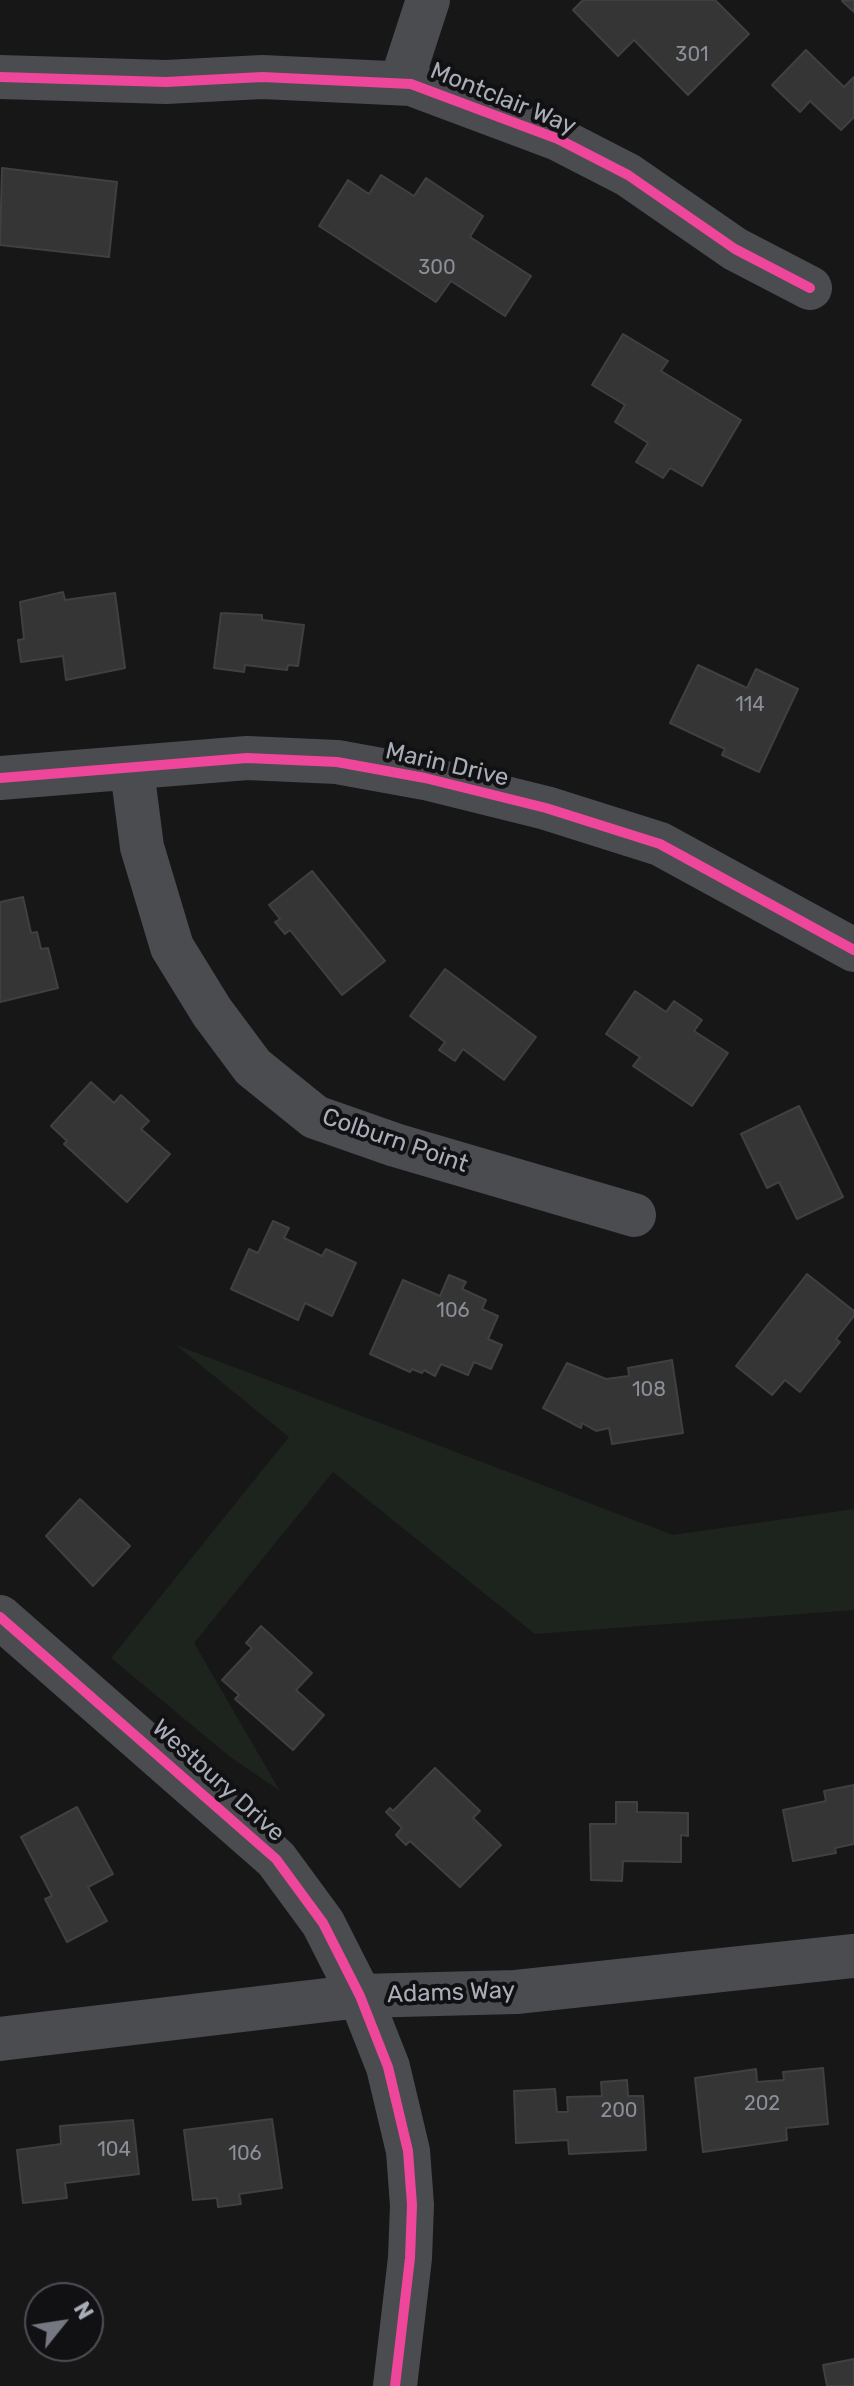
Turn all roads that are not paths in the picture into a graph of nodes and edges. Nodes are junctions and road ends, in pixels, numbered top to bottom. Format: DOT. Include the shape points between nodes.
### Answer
graph roads {
  1 [pos="428,0"];
  2 [pos="0,77"];
  3 [pos="401,83"];
  4 [pos="810,288"];
  5 [pos="132,770"];
  6 [pos="0,778"];
  7 [pos="854,950"];
  8 [pos="634,1215"];
  9 [pos="0,1617"];
  10 [pos="854,1956"];
  11 [pos="360,1996"];
  12 [pos="0,2039"];
  13 [pos="395,2386"];
  1 -- 3 [label="street"];
  2 -- 3 [label="street, Montclair Way"];
  3 -- 4 [label="street, Montclair Way" via="558,139 628,175 735,249"];
  5 -- 6 [label="street, Marin Drive"];
  5 -- 7 [label="street, Marin Drive" via="247,758 337,762 531,804 660,844"];
  5 -- 8 [label="street, Colburn Point" via="142,847 172,947 253,1067 315,1117"];
  9 -- 11 [label="street, Westbury Drive" via="276,1859 323,1923"];
  10 -- 11 [label="street, Adams Way" via="516,1992"];
  11 -- 12 [label="street, Adams Way"];
  11 -- 13 [label="street, Westbury Drive" via="388,2067 408,2151 410,2258"];
}
